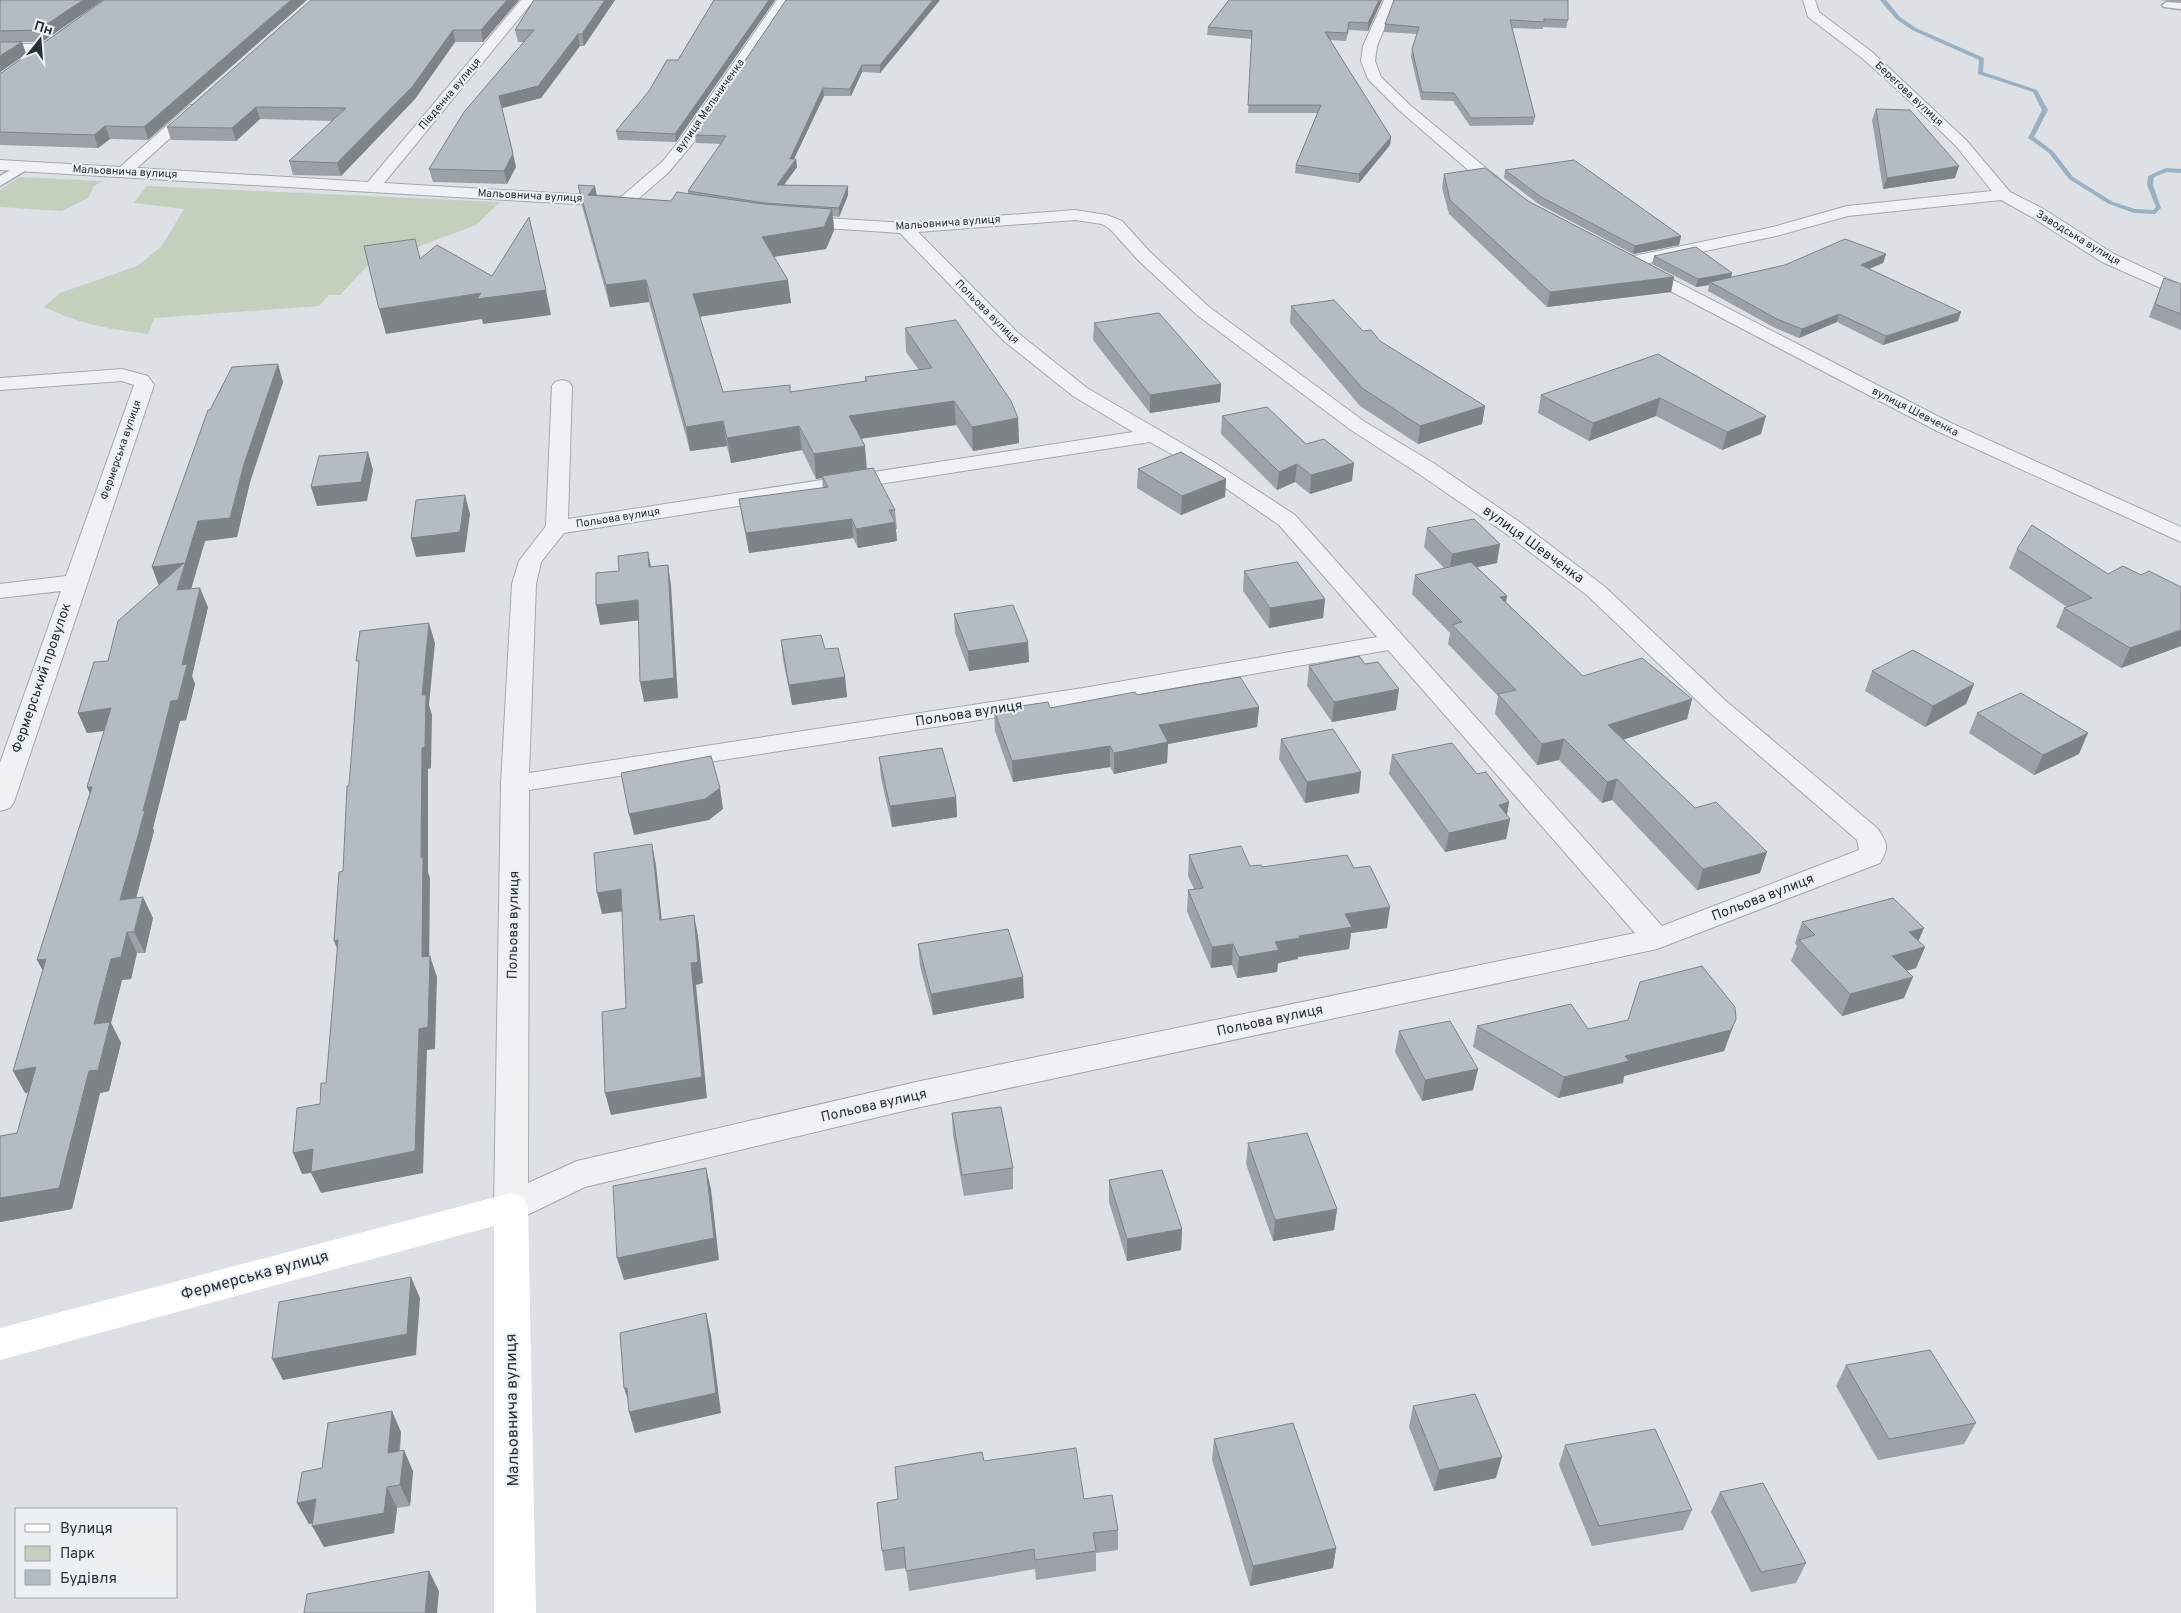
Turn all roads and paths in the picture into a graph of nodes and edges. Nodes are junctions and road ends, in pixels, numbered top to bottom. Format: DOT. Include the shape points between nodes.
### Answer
graph roads {
  1 [pos="528,0"];
  2 [pos="783,0"];
  3 [pos="1390,0"];
  4 [pos="1809,0"];
  5 [pos="2166,5"];
  6 [pos="2181,6"];
  7 [pos="0,48"];
  8 [pos="31,59"];
  9 [pos="206,99"];
  10 [pos="0,165"];
  11 [pos="24,166"];
  12 [pos="124,172"];
  13 [pos="0,182"];
  14 [pos="371,188"];
  15 [pos="2004,195"];
  16 [pos="1518,200"];
  17 [pos="625,202"];
  18 [pos="644,203"];
  19 [pos="776,220"];
  20 [pos="905,228"];
  21 [pos="1157,269"];
  22 [pos="2181,292"];
  23 [pos="0,384"];
  24 [pos="562,386"];
  25 [pos="1153,435"];
  26 [pos="557,527"];
  27 [pos="2181,535"];
  28 [pos="75,582"];
  29 [pos="0,592"];
  30 [pos="1393,642"];
  31 [pos="515,784"];
  32 [pos="0,802"];
  33 [pos="1870,856"];
  34 [pos="1657,939"];
  35 [pos="511,1207"];
  36 [pos="0,1344"];
  37 [pos="515,1613"];
  1 -- 14 [label="street, Південна вулиця"];
  2 -- 17 [label="street, вулиця Мельниченка" via="672,159"];
  3 -- 16 [label="street" via="1370,46 1368,61 1375,79 1487,178"];
  4 -- 15 [label="street, Берегова вулиця" via="1813,14 1906,90 1961,143"];
  5 -- 6 [label="lane"];
  7 -- 8 [label="street" via="51,45"];
  9 -- 12 [label="street"];
  10 -- 11 [label="street, Мальовнича вулиця"];
  11 -- 12 [label="street, Мальовнича вулиця"];
  11 -- 13 [label="lane"];
  12 -- 14 [label="street, Мальовнича вулиця"];
  14 -- 17 [label="street, Мальовнича вулиця"];
  15 -- 22 [label="street, Заводська вулиця" via="2108,258"];
  15 -- 27 [label="street, вулиця Шевченка" via="1847,211 1776,231 1625,260 1944,427"];
  17 -- 18 [label="street, Мальовнича вулиця"];
  19 -- 20 [label="street, Мальовнича вулиця"];
  20 -- 21 [label="street, Мальовнича вулиця" via="1048,216 1091,216 1116,225"];
  20 -- 25 [label="street, Польова вулиця" via="1011,337 1080,392"];
  21 -- 33 [label="street, вулиця Шевченка" via="1203,311 1272,363 1358,426 1513,528 1596,591 1717,706 1867,834 1874,850"];
  23 -- 28 [label="street, Фермерська вулиця" via="122,375 140,380 144,385"];
  24 -- 26 [label="street, Польова вулиця"];
  25 -- 26 [label="street, Польова вулиця"];
  25 -- 30 [label="street, Польова вулиця" via="1205,465 1287,520"];
  26 -- 31 [label="street, Польова вулиця" via="530,562 524,584"];
  28 -- 29 [label="street"];
  28 -- 32 [label="street, Фермерський провулок"];
  30 -- 31 [label="street, Польова вулиця" via="1088,695"];
  30 -- 34 [label="street, Польова вулиця"];
  31 -- 35 [label="street, Польова вулиця"];
  33 -- 34 [label="street, Польова вулиця"];
  34 -- 35 [label="street, Польова вулиця" via="906,1098 577,1176"];
  35 -- 36 [label="main road, Фермерська вулиця"];
  35 -- 37 [label="main road, Мальовнича вулиця"];
}
